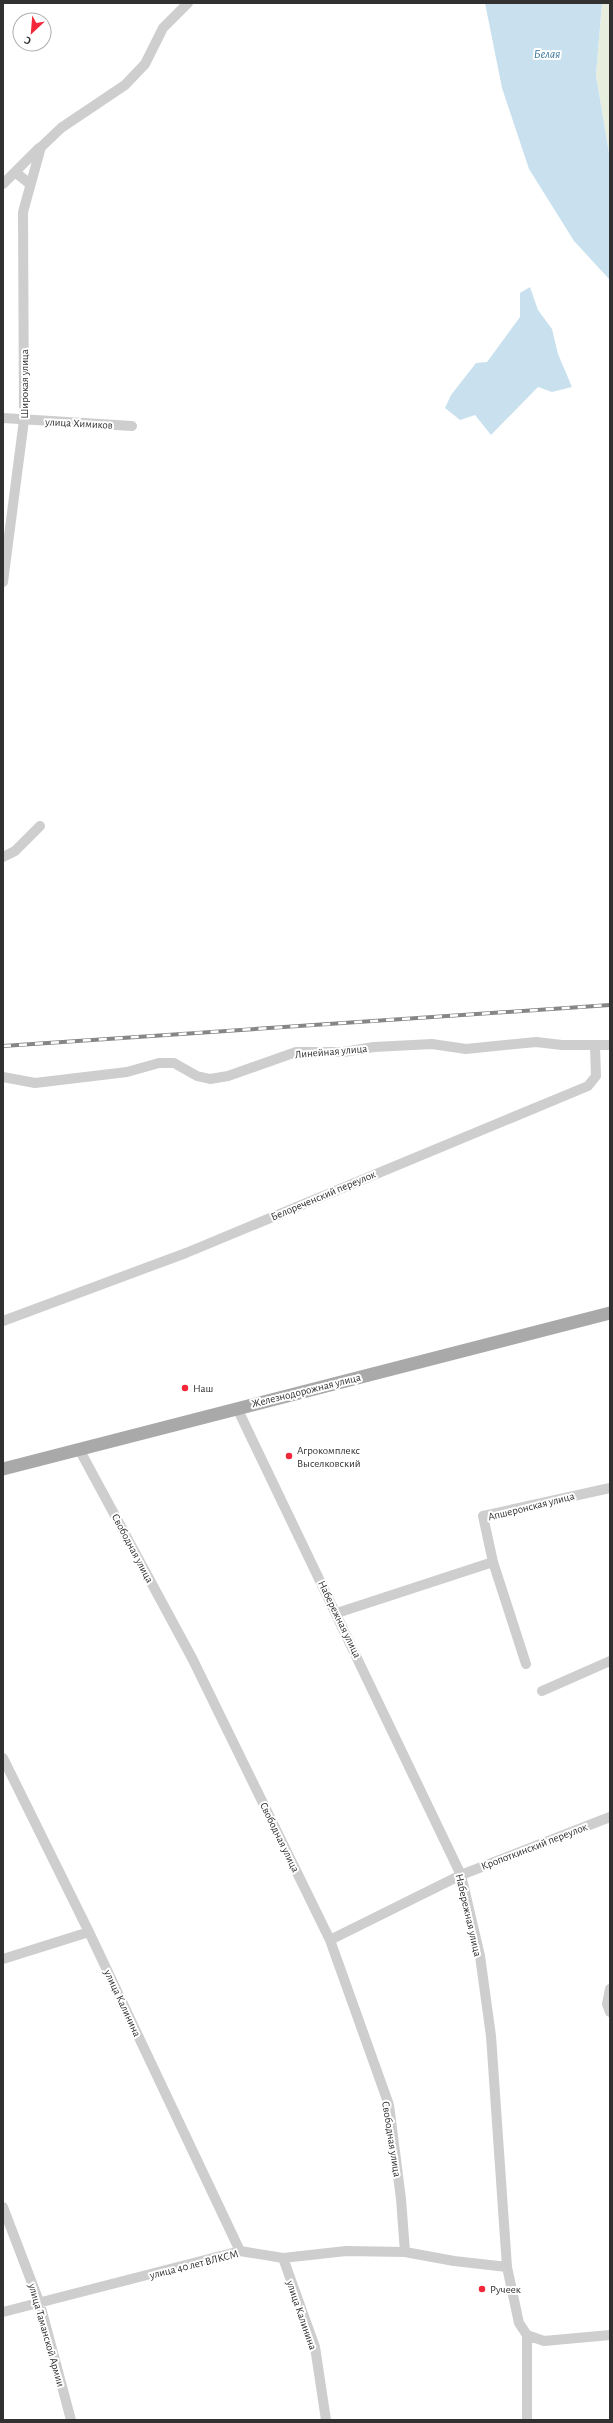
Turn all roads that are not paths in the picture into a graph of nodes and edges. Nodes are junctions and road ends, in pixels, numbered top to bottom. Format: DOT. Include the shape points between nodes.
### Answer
graph roads {
  1 [pos="188,3"];
  2 [pos="40,147"];
  3 [pos="15,172"];
  4 [pos="3,184"];
  5 [pos="30,184"];
  6 [pos="3,418"];
  7 [pos="24,420"];
  8 [pos="132,426"];
  9 [pos="3,582"];
  10 [pos="40,826"];
  11 [pos="3,857"];
  12 [pos="610,1045"];
  13 [pos="595,1046"];
  14 [pos="3,1077"];
  15 [pos="610,1313"];
  16 [pos="3,1321"];
  17 [pos="237,1408"];
  18 [pos="79,1449"];
  19 [pos="3,1469"];
  20 [pos="610,1488"];
  21 [pos="493,1562"];
  22 [pos="337,1614"];
  23 [pos="610,1661"];
  24 [pos="526,1664"];
  25 [pos="542,1691"];
  26 [pos="3,1758"];
  27 [pos="610,1817"];
  28 [pos="461,1875"];
  29 [pos="89,1932"];
  30 [pos="330,1940"];
  31 [pos="3,1959"];
  32 [pos="610,1989"];
  33 [pos="610,2012"];
  34 [pos="3,2207"];
  35 [pos="240,2251"];
  36 [pos="405,2252"];
  37 [pos="282,2258"];
  38 [pos="507,2268"];
  39 [pos="40,2304"];
  40 [pos="3,2312"];
  41 [pos="527,2335"];
  42 [pos="610,2335"];
  43 [pos="71,2420"];
  44 [pos="326,2420"];
  45 [pos="527,2420"];
  1 -- 2 [label="street" via="163,28 146,64 125,85 62,128"];
  2 -- 3 [label="street"];
  2 -- 5 [label="street, Широкая улица"];
  3 -- 4 [label="street"];
  3 -- 5 [label="street"];
  5 -- 7 [label="street, Широкая улица" via="23,212"];
  6 -- 7 [label="street, улица Химиков"];
  7 -- 8 [label="street, улица Химиков"];
  7 -- 9 [label="street, Широкая улица"];
  10 -- 11 [label="street" via="15,851"];
  12 -- 13 [label="street"];
  13 -- 14 [label="street, Линейная улица" via="536,1042 466,1049 432,1044 374,1047 342,1052 296,1052 228,1076 210,1079 197,1076 174,1063 159,1063 126,1072 35,1082"];
  13 -- 16 [label="street, Белореченский переулок" via="596,1076 588,1086 186,1253"];
  15 -- 17 [label="main road, Железнодорожная улица"];
  17 -- 18 [label="main road, Железнодорожная улица"];
  17 -- 22 [label="street, Набережная улица"];
  18 -- 19 [label="main road, Железнодорожная улица"];
  18 -- 30 [label="street, Свободная улица" via="192,1658"];
  20 -- 21 [label="street, Апшеронская улица" via="483,1516"];
  21 -- 22 [label="street"];
  21 -- 24 [label="street, Апшеронская улица"];
  22 -- 28 [label="street, Набережная улица"];
  23 -- 25 [label="street"];
  26 -- 29 [label="street, улица Калинина"];
  27 -- 28 [label="street, Кропоткинский переулок"];
  28 -- 30 [label="street, Кропоткинский переулок"];
  28 -- 38 [label="street, Набережная улица" via="480,1956 491,2036"];
  29 -- 31 [label="street"];
  29 -- 35 [label="street, улица Калинина"];
  30 -- 36 [label="street, Свободная улица" via="389,2105"];
  32 -- 33 [label="street" via="607,2004"];
  34 -- 39 [label="street, улица Таманской Армии"];
  35 -- 37 [label="street, улица 40 лет ВЛКСМ"];
  35 -- 39 [label="street, улица 40 лет ВЛКСМ"];
  36 -- 37 [label="street, улица 40 лет ВЛКСМ" via="346,2251"];
  36 -- 38 [label="street, улица 40 лет ВЛКСМ"];
  37 -- 44 [label="street, улица Калинина" via="315,2347"];
  38 -- 41 [label="street, Набережная улица" via="519,2323"];
  39 -- 40 [label="street, улица 40 лет ВЛКСМ"];
  39 -- 43 [label="street, улица Таманской Армии"];
  41 -- 42 [label="street" via="544,2341"];
  41 -- 45 [label="street, Набережная улица"];
}
